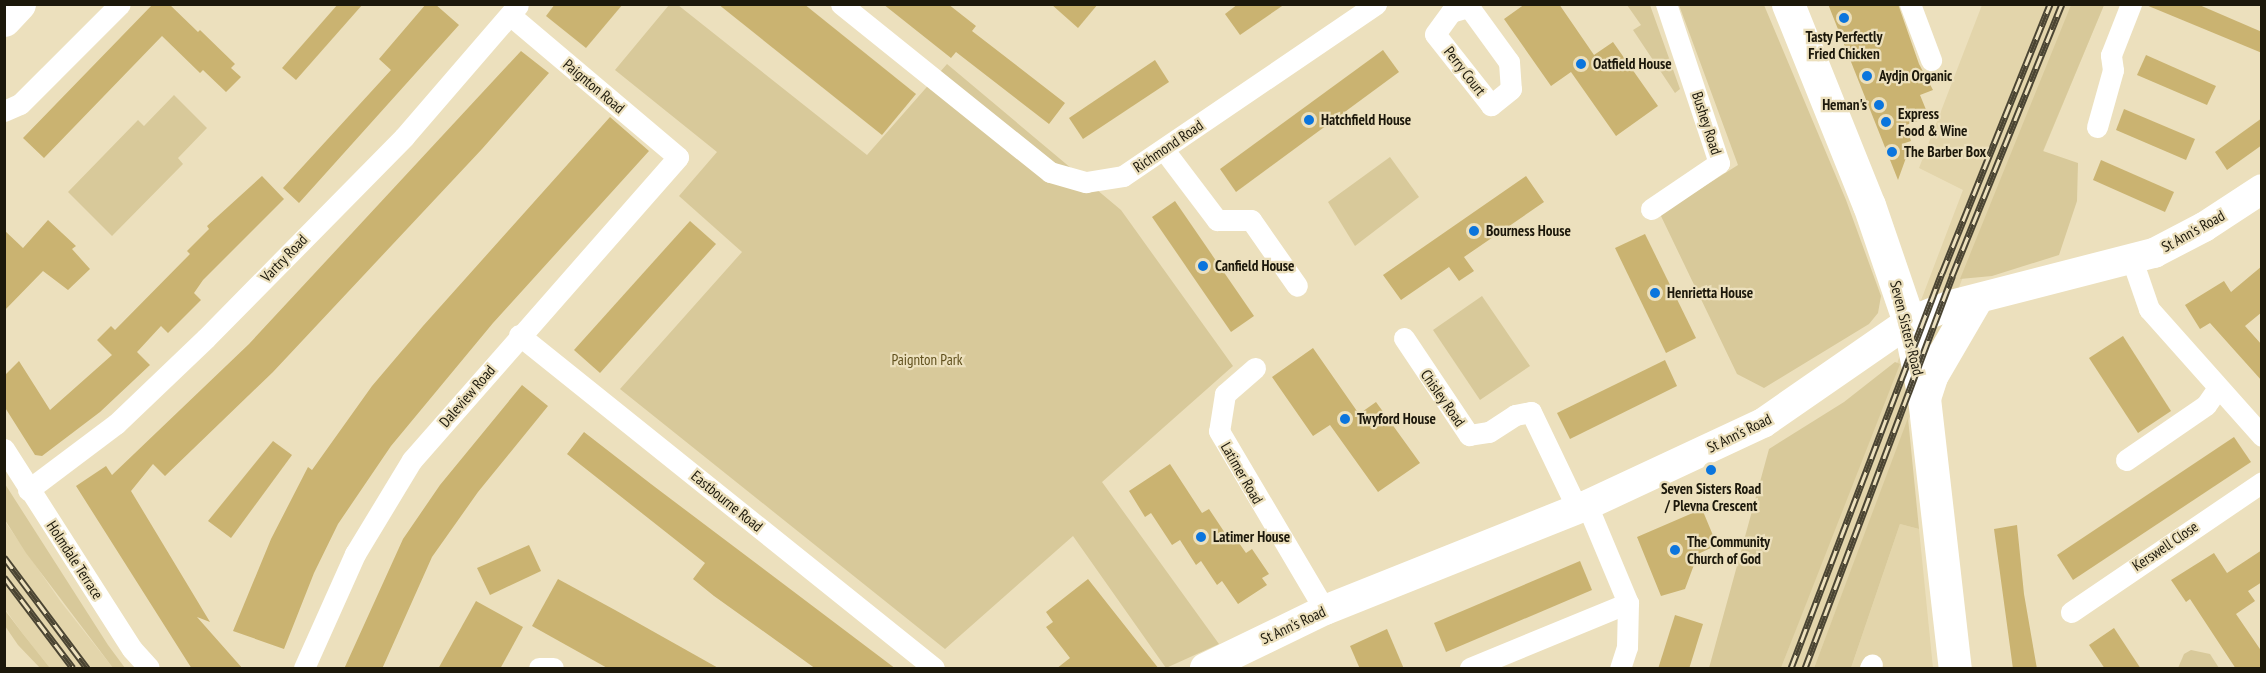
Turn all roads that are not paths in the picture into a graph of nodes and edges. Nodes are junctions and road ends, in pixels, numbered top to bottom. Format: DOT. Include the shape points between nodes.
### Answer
graph roads {
  1 [pos="19,4"];
  2 [pos="120,4"];
  3 [pos="841,4"];
  4 [pos="1376,4"];
  5 [pos="1666,4"];
  6 [pos="1788,4"];
  7 [pos="1910,4"];
  8 [pos="2131,4"];
  9 [pos="514,10"];
  10 [pos="4,20"];
  11 [pos="1931,60"];
  12 [pos="4,111"];
  13 [pos="2097,127"];
  14 [pos="1164,150"];
  15 [pos="678,157"];
  16 [pos="2262,189"];
  17 [pos="1651,209"];
  18 [pos="2132,260"];
  19 [pos="1297,286"];
  20 [pos="1974,302"];
  21 [pos="1909,322"];
  22 [pos="519,335"];
  23 [pos="1404,338"];
  24 [pos="1255,368"];
  25 [pos="2217,388"];
  26 [pos="1924,398"];
  27 [pos="2262,436"];
  28 [pos="4,449"];
  29 [pos="2126,460"];
  30 [pos="2262,482"];
  31 [pos="28,490"];
  32 [pos="1581,506"];
  33 [pos="1628,603"];
  34 [pos="1325,610"];
  35 [pos="2071,612"];
  36 [pos="149,669"];
  37 [pos="304,669"];
  38 [pos="934,669"];
  39 [pos="1205,669"];
  40 [pos="1470,669"];
  41 [pos="1620,669"];
  42 [pos="1955,669"];
  1 -- 10 [label="main road"];
  2 -- 12 [label="street" via="20,104"];
  3 -- 14 [label="street, Richmond Road" via="1050,172 1086,182 1123,176"];
  4 -- 14 [label="street, Richmond Road"];
  5 -- 17 [label="street, Bushey Road" via="1719,163"];
  6 -- 21 [label="main road, Seven Sisters Road" via="1869,205"];
  7 -- 11 [label="street"];
  8 -- 13 [label="street" via="2111,55 2113,70"];
  9 -- 15 [label="street, Paignton Road"];
  9 -- 31 [label="street, Vartry Road" via="404,136 206,338 116,424"];
  14 -- 19 [label="street" via="1217,220 1251,220"];
  15 -- 22 [label="street, Daleview Road"];
  16 -- 18 [label="main road, St Ann's Road" via="2204,227"];
  18 -- 20 [label="main road, St Ann's Road"];
  18 -- 25 [label="street" via="2149,309"];
  20 -- 21 [label="main road, St Ann's Road" via="1951,305"];
  20 -- 26 [label="main road" via="1931,376"];
  21 -- 26 [label="main road, Seven Sisters Road"];
  21 -- 32 [label="main road, St Ann's Road" via="1763,423"];
  22 -- 37 [label="street, Daleview Road" via="412,460 355,554"];
  22 -- 38 [label="street, Eastbourne Road"];
  23 -- 32 [label="street, Chisley Road" via="1469,435 1489,432 1515,415 1531,412"];
  24 -- 34 [label="street, Latimer Road" via="1225,394 1219,431"];
  25 -- 27 [label="street"];
  25 -- 29 [label="street" via="2206,405"];
  26 -- 42 [label="main road, Seven Sisters Road"];
  28 -- 31 [label="street, Holmdale Terrace"];
  30 -- 35 [label="street, Kerswell Close"];
  31 -- 36 [label="street, Holmdale Terrace"];
  32 -- 33 [label="street"];
  32 -- 34 [label="main road, St Ann's Road"];
  33 -- 40 [label="street"];
  33 -- 41 [label="street" via="1626,647"];
  34 -- 39 [label="main road, St Ann's Road"];
}
